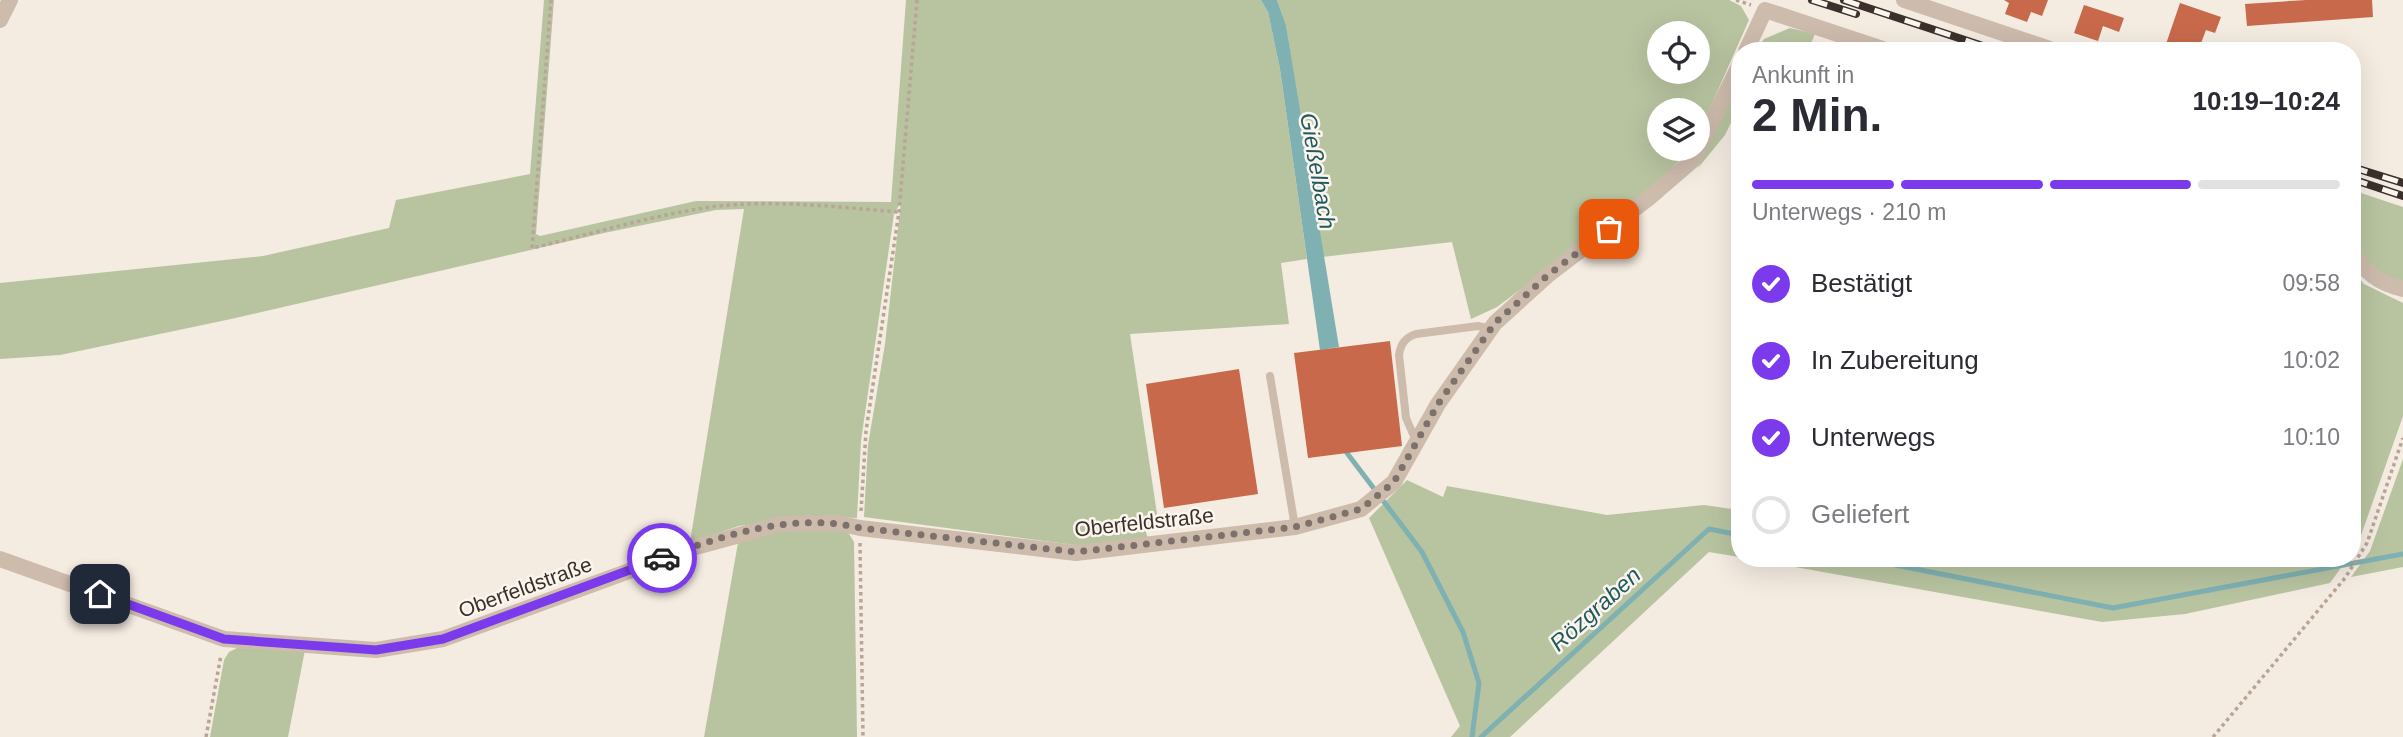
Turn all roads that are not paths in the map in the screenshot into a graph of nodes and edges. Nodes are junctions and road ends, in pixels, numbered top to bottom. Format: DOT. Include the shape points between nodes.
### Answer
graph roads {
  1 [pos="10,0"];
  2 [pos="1904,0"];
  3 [pos="0,20"];
  4 [pos="1750,42"];
  5 [pos="1862,42"];
  6 [pos="2029,42"];
  7 [pos="1731,82"];
  8 [pos="2361,264"];
  9 [pos="2403,289"];
  10 [pos="1491,328"];
  11 [pos="1270,376"];
  12 [pos="1417,443"];
  13 [pos="1295,527"];
  14 [pos="0,559"];
  1 -- 3 [label="street"];
  2 -- 6 [label="street"];
  4 -- 5 [label="street" via="1765,10"];
  7 -- 10 [label="street" via="1693,160 1548,275"];
  8 -- 9 [label="street" via="2370,275"];
  10 -- 12 [label="street"];
  10 -- 12 [label="lane" via="1416,334 1400,345 1406,418"];
  11 -- 13 [label="lane"];
  12 -- 13 [label="street, Oberfeldstraße" via="1394,482 1361,509"];
  13 -- 14 [label="street, Oberfeldstraße" via="1076,552 837,523 780,524 692,548 443,639 376,650 224,639"];
}
